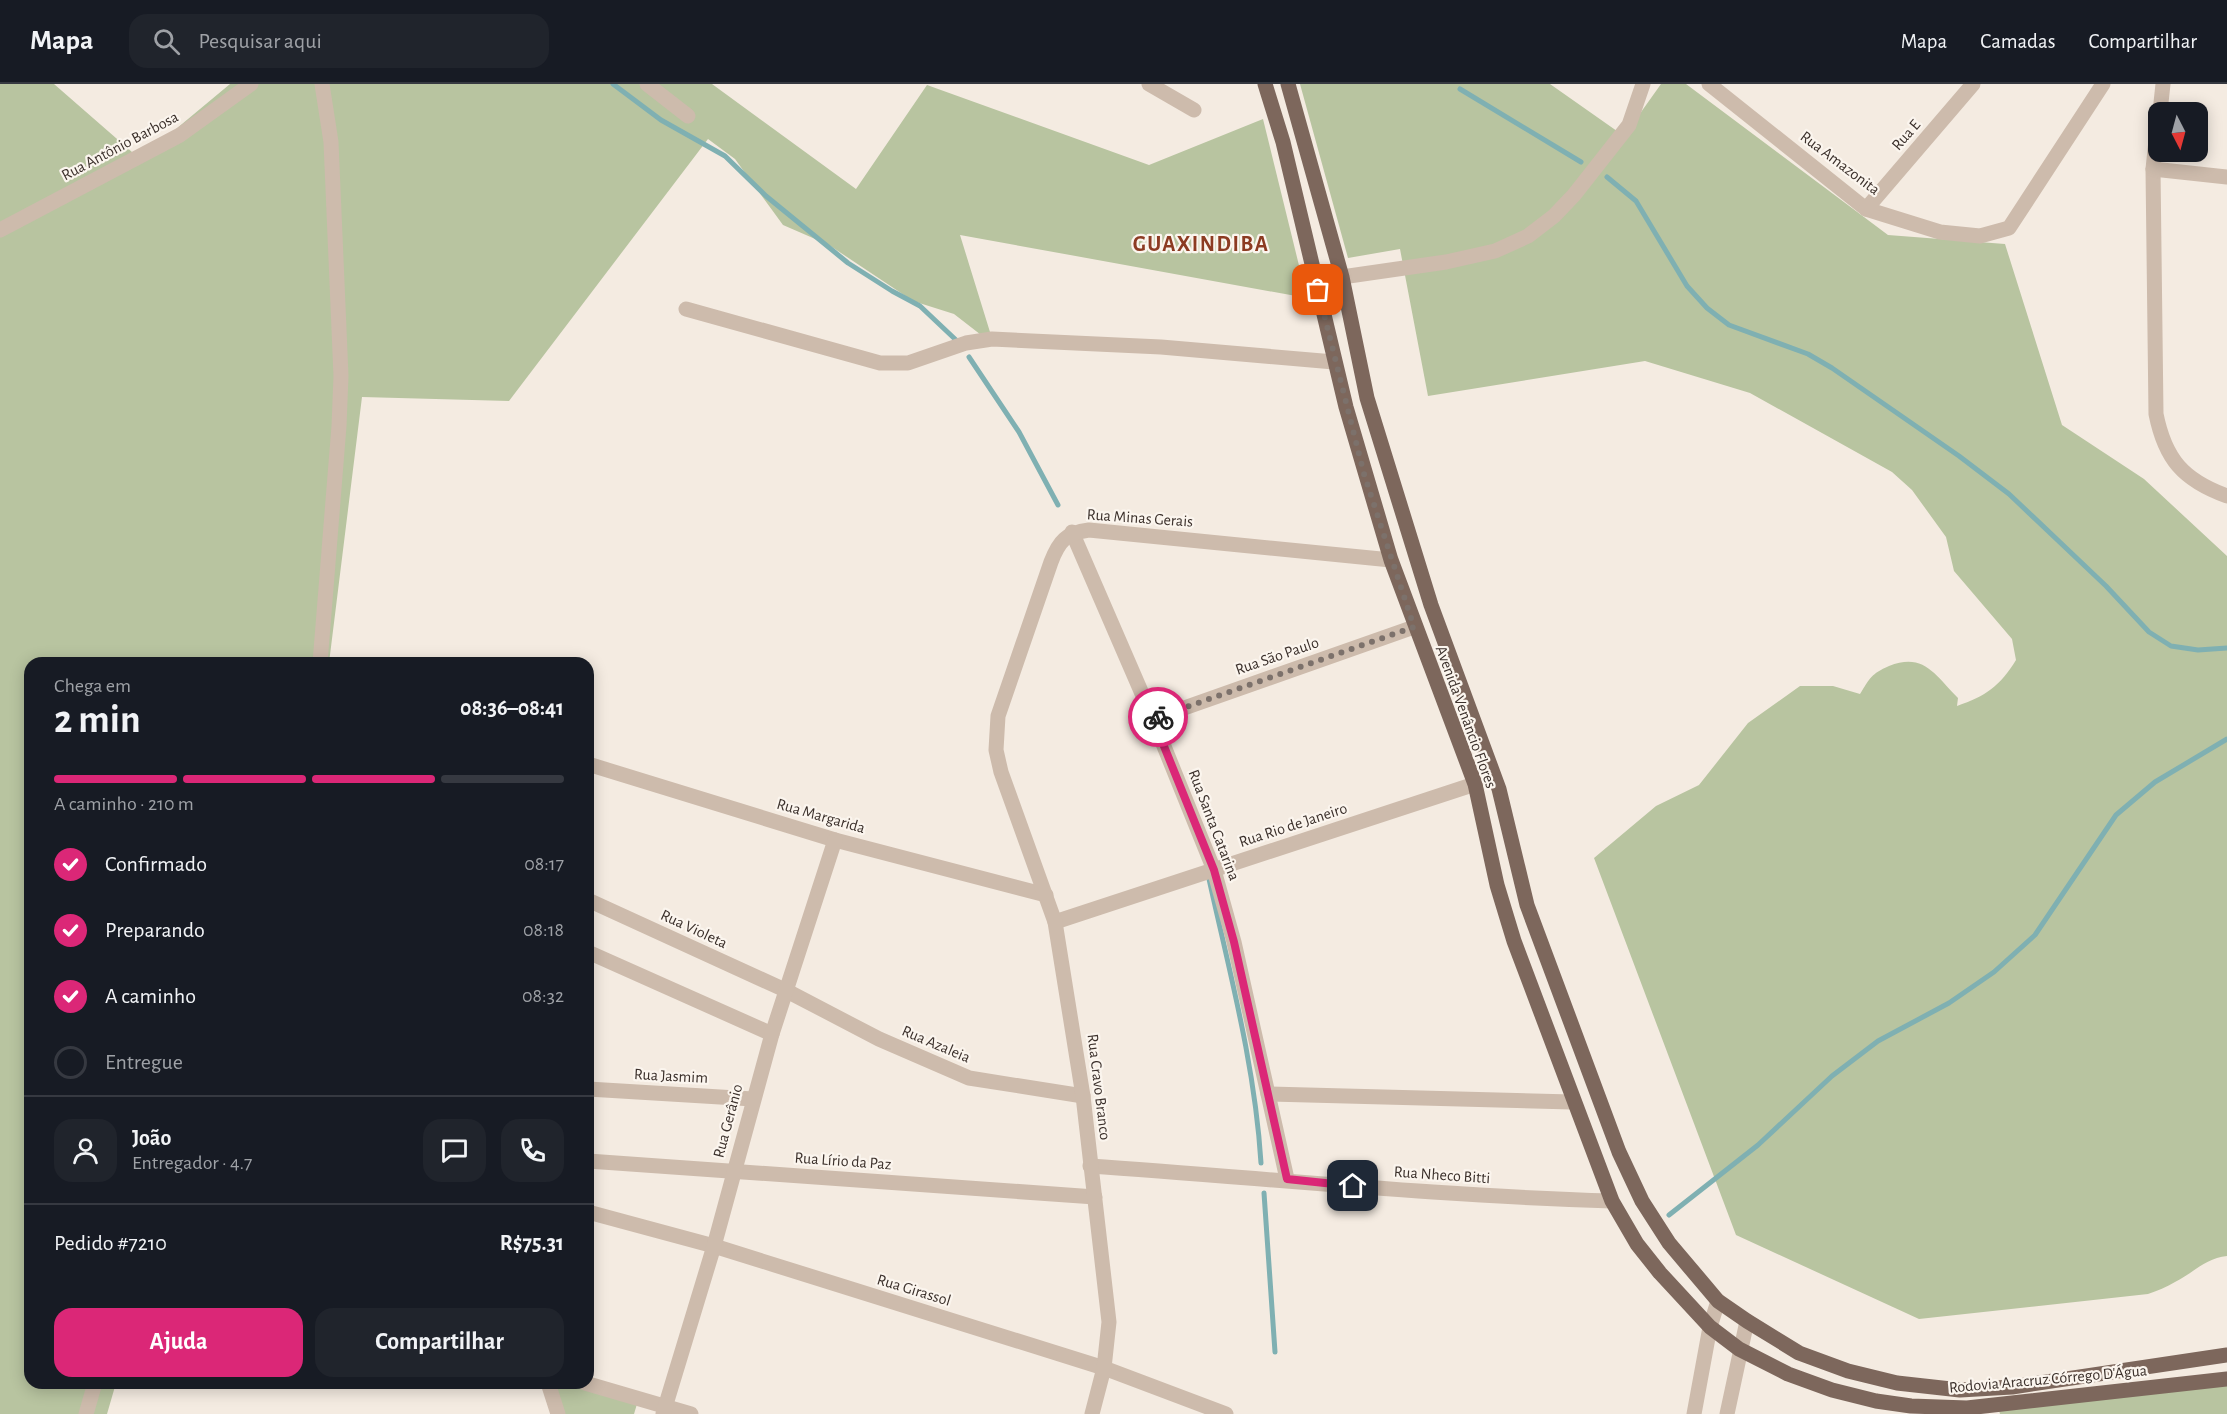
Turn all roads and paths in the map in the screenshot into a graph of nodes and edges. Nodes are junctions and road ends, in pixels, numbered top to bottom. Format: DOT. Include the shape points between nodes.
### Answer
graph roads {
  1 [pos="251,84"];
  2 [pos="322,84"];
  3 [pos="647,84"];
  4 [pos="1149,84"];
  5 [pos="1265,84"];
  6 [pos="1288,84"];
  7 [pos="1643,84"];
  8 [pos="1708,84"];
  9 [pos="1973,84"];
  10 [pos="2103,84"];
  11 [pos="2163,84"];
  12 [pos="2161,102"];
  13 [pos="1194,110"];
  14 [pos="688,116"];
  15 [pos="2154,162"];
  16 [pos="2153,169"];
  17 [pos="2227,177"];
  18 [pos="1866,209"];
  19 [pos="0,230"];
  20 [pos="1342,277"];
  21 [pos="686,309"];
  22 [pos="1334,362"];
  23 [pos="2227,496"];
  24 [pos="1072,532"];
  25 [pos="1391,560"];
  26 [pos="1414,627"];
  27 [pos="320,657"];
  28 [pos="1153,719"];
  29 [pos="594,766"];
  30 [pos="1001,772"];
  31 [pos="1475,784"];
  32 [pos="835,840"];
  33 [pos="1214,870"];
  34 [pos="1046,895"];
  35 [pos="594,903"];
  36 [pos="1055,922"];
  37 [pos="594,955"];
  38 [pos="785,990"];
  39 [pos="772,1034"];
  40 [pos="594,1089"];
  41 [pos="1268,1094"];
  42 [pos="1083,1096"];
  43 [pos="753,1099"];
  44 [pos="1572,1102"];
  45 [pos="594,1161"];
  46 [pos="1090,1166"];
  47 [pos="734,1171"];
  48 [pos="1287,1179"];
  49 [pos="1095,1197"];
  50 [pos="1612,1201"];
  51 [pos="594,1214"];
  52 [pos="714,1246"];
  53 [pos="1718,1301"];
  54 [pos="1747,1321"];
  55 [pos="1710,1328"];
  56 [pos="1739,1349"];
  57 [pos="2227,1355"];
  58 [pos="1104,1368"];
  59 [pos="2227,1379"];
  60 [pos="594,1386"];
  61 [pos="93,1389"];
  62 [pos="550,1389"];
  63 [pos="1186,1407"];
  64 [pos="664,1410"];
  65 [pos="86,1414"];
  66 [pos="558,1414"];
  67 [pos="691,1414"];
  68 [pos="1092,1414"];
  69 [pos="1226,1414"];
  70 [pos="1694,1414"];
  71 [pos="1726,1414"];
  1 -- 19 [label="street, Rua Antônio Barbosa" via="180,135"];
  2 -- 27 [label="street" via="331,142 340,376"];
  3 -- 14 [label="street"];
  4 -- 13 [label="street"];
  5 -- 22 [label="main road, Avenida Venâncio Flores" via="1283,142"];
  6 -- 20 [label="main road, Avenida Venâncio Flores"];
  7 -- 20 [label="street" via="1629,125 1568,202 1528,236 1495,251 1446,262"];
  8 -- 18 [label="street, Rua Amazonita"];
  9 -- 18 [label="street, Rua E"];
  10 -- 18 [label="street, Rua Amazonita" via="2009,228 1980,236 1940,232"];
  11 -- 12 [label="street"];
  15 -- 16 [label="street"];
  16 -- 17 [label="street"];
  16 -- 23 [label="street" via="2156,414 2160,435 2174,463 2201,485"];
  20 -- 53 [label="main road, Avenida Venâncio Flores" via="1367,398 1431,605 1499,789 1527,905 1544,953 1641,1200 1669,1243"];
  21 -- 22 [label="street" via="880,363 908,363 966,343 992,339 1161,347"];
  22 -- 25 [label="main road, Avenida Venâncio Flores"];
  24 -- 25 [label="street, Rua Minas Gerais" via="1129,533"];
  24 -- 28 [label="street, Rua Santa Catarina"];
  24 -- 30 [label="street, Rua Minas Gerais" via="1059,541 998,716 995,735"];
  25 -- 26 [label="main road, Avenida Venâncio Flores"];
  26 -- 28 [label="street, Rua São Paulo"];
  26 -- 31 [label="main road, Avenida Venâncio Flores"];
  28 -- 33 [label="street, Rua Santa Catarina"];
  29 -- 32 [label="street, Rua Margarida"];
  30 -- 34 [label="street, Rua Cravo Branco"];
  31 -- 33 [label="street, Rua Rio de Janeiro"];
  31 -- 44 [label="main road, Avenida Venâncio Flores" via="1505,914"];
  32 -- 34 [label="street, Rua Margarida"];
  32 -- 38 [label="street, Rua Gerânio"];
  33 -- 36 [label="street, Rua Rio de Janeiro"];
  33 -- 41 [label="street, Rua Santa Catarina"];
  34 -- 36 [label="street, Rua Cravo Branco"];
  35 -- 38 [label="street, Rua Violeta"];
  36 -- 42 [label="street, Rua Cravo Branco"];
  37 -- 39 [label="street"];
  38 -- 39 [label="street, Rua Gerânio"];
  38 -- 42 [label="street, Rua Azaleia" via="879,1039 969,1078"];
  39 -- 43 [label="street, Rua Gerânio"];
  40 -- 43 [label="street, Rua Jasmim"];
  41 -- 44 [label="street"];
  41 -- 48 [label="street, Rua Santa Catarina"];
  42 -- 46 [label="street, Rua Cravo Branco"];
  43 -- 47 [label="street, Rua Gerânio"];
  44 -- 50 [label="main road, Avenida Venâncio Flores"];
  45 -- 47 [label="street, Rua Lírio da Paz"];
  46 -- 48 [label="street, Rua Nheco Bitti"];
  46 -- 49 [label="street, Rua Cravo Branco"];
  47 -- 49 [label="street, Rua Lírio da Paz"];
  47 -- 52 [label="street, Rua Gerânio"];
  48 -- 50 [label="street, Rua Nheco Bitti" via="1419,1193"];
  49 -- 58 [label="street, Rua Cravo Branco" via="1109,1322"];
  50 -- 55 [label="main road, Avenida Venâncio Flores" via="1660,1274"];
  51 -- 52 [label="street, Rua Girassol"];
  52 -- 58 [label="street, Rua Girassol"];
  52 -- 64 [label="street, Rua Gerânio"];
  53 -- 54 [label="main road, Rodovia Aracruz Córrego D'Água"];
  53 -- 55 [label="street"];
  54 -- 56 [label="street"];
  54 -- 57 [label="main road, Rodovia Aracruz Córrego D'Água" via="1799,1353 1848,1371 1897,1383 1960,1390 2076,1378"];
  55 -- 56 [label="main road, Rodovia Aracruz Córrego D'Água"];
  55 -- 70 [label="street"];
  56 -- 59 [label="main road, Rodovia Aracruz Córrego D'Água" via="1780,1371 1832,1390 1911,1406 2003,1405"];
  56 -- 71 [label="street"];
  58 -- 63 [label="street, Rua Girassol"];
  58 -- 68 [label="street, Rua Cravo Branco"];
  60 -- 64 [label="street"];
  61 -- 65 [label="street"];
  62 -- 66 [label="street"];
  63 -- 69 [label="street, Rua Girassol"];
  64 -- 67 [label="street"];
}
